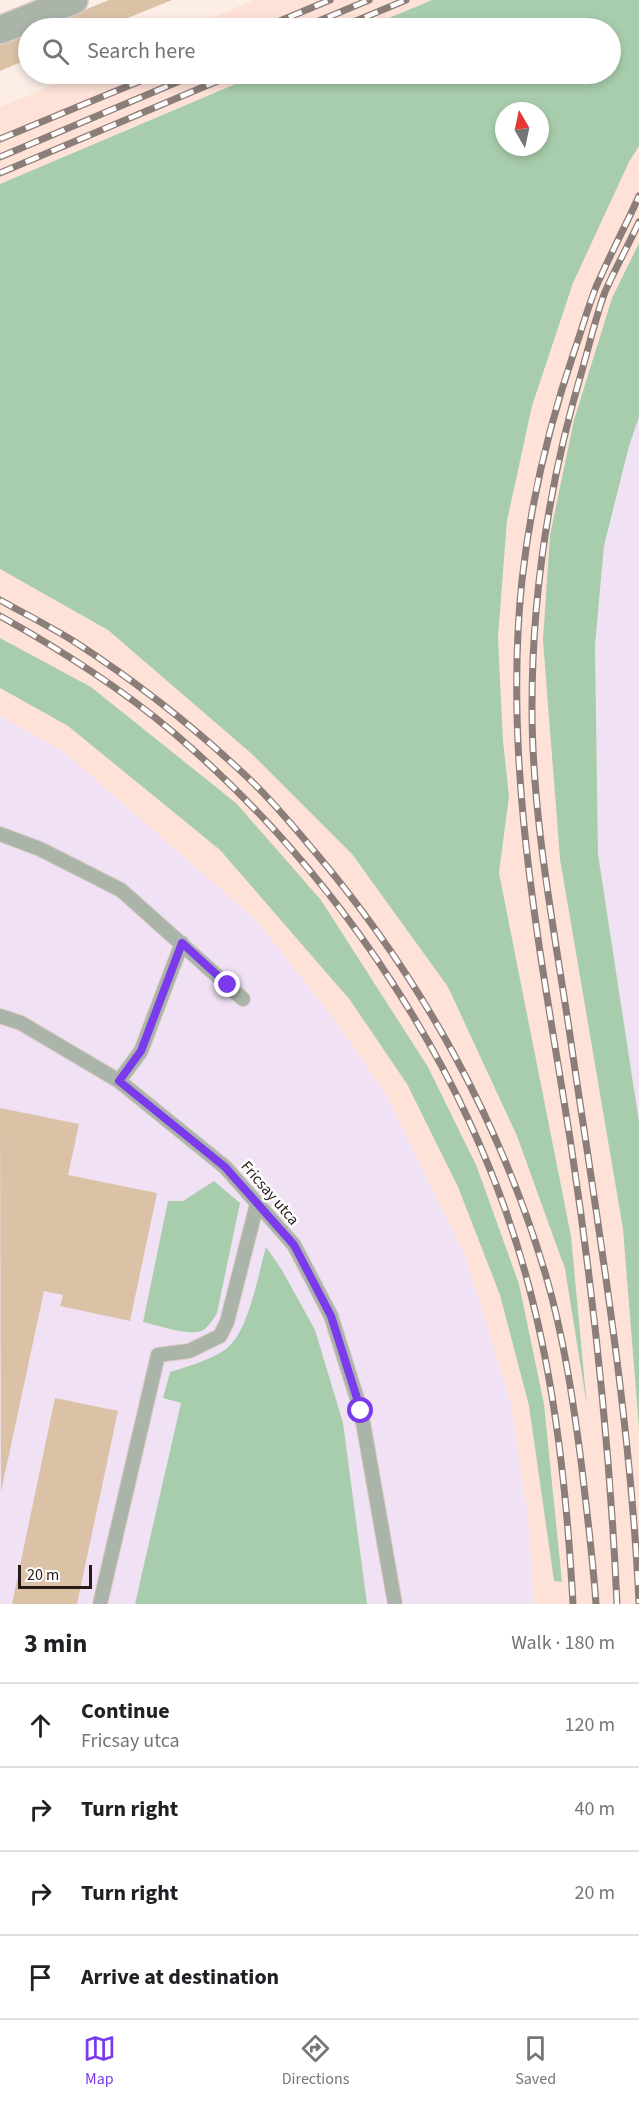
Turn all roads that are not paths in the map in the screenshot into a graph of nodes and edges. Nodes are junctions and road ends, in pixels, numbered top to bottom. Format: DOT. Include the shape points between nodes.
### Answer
graph roads {
  1 [pos="74,0"];
  2 [pos="30,18"];
  3 [pos="18,23"];
  4 [pos="0,30"];
  5 [pos="0,834"];
  6 [pos="182,943"];
  7 [pos="243,999"];
  8 [pos="0,1016"];
  9 [pos="119,1081"];
  10 [pos="257,1204"];
  11 [pos="100,1604"];
  12 [pos="395,1604"];
  1 -- 2 [label="street"];
  3 -- 4 [label="street"];
  5 -- 6 [label="lane" via="40,849 121,890"];
  6 -- 7 [label="lane"];
  6 -- 9 [label="lane" via="141,1051"];
  8 -- 9 [label="lane, Fricsay utca" via="21,1023"];
  9 -- 10 [label="lane, Fricsay utca" via="225,1167"];
  10 -- 11 [label="lane" via="220,1336 189,1350 158,1355"];
  10 -- 12 [label="lane, Fricsay utca" via="294,1245 331,1316 361,1411"];
}
